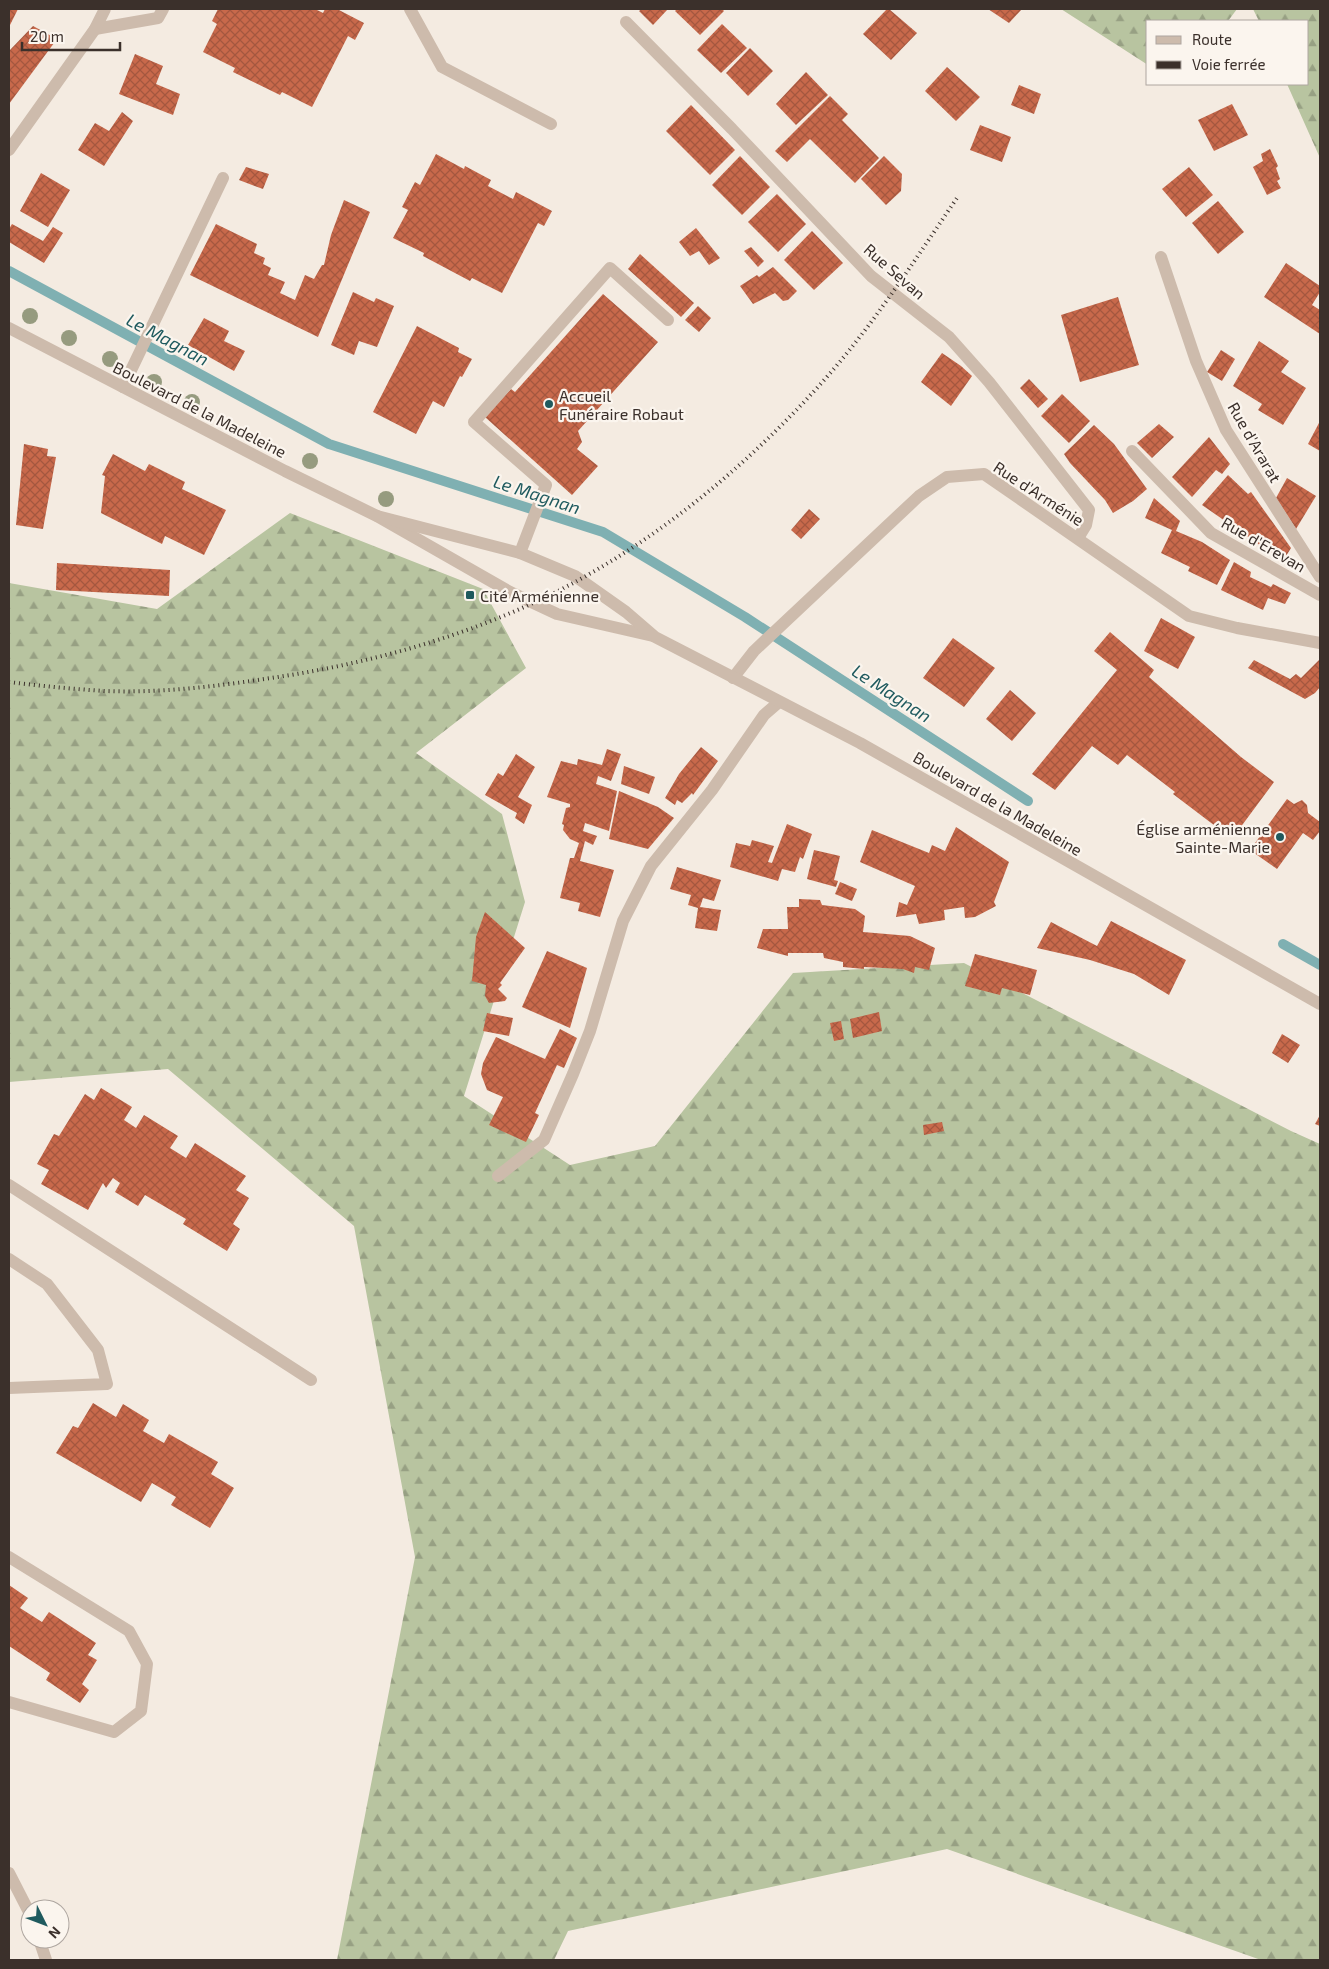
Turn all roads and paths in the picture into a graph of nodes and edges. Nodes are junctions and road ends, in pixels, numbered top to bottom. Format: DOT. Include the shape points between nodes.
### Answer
graph roads {
  1 [pos="105,9"];
  2 [pos="163,9"];
  3 [pos="410,9"];
  4 [pos="626,22"];
  5 [pos="96,29"];
  6 [pos="550,124"];
  7 [pos="9,150"];
  8 [pos="223,178"];
  9 [pos="1161,257"];
  10 [pos="668,320"];
  11 [pos="9,328"];
  12 [pos="123,387"];
  13 [pos="1132,451"];
  14 [pos="377,516"];
  15 [pos="1078,538"];
  16 [pos="520,553"];
  17 [pos="1320,577"];
  18 [pos="1320,595"];
  19 [pos="655,637"];
  20 [pos="1320,643"];
  21 [pos="734,678"];
  22 [pos="779,702"];
  23 [pos="1320,1004"];
  24 [pos="498,1176"];
  25 [pos="9,1185"];
  26 [pos="9,1259"];
  27 [pos="311,1380"];
  28 [pos="9,1388"];
  29 [pos="9,1557"];
  30 [pos="9,1702"];
  31 [pos="9,1873"];
  32 [pos="22,1899"];
  1 -- 5 [label="street"];
  2 -- 5 [label="street" via="158,18"];
  3 -- 6 [label="street" via="442,67"];
  4 -- 15 [label="street, Rue Sevan" via="732,128 871,276 949,337 982,374 1089,510 1086,525"];
  5 -- 7 [label="street"];
  8 -- 12 [label="street"];
  9 -- 17 [label="street, Rue d'Ararat" via="1196,361 1226,430"];
  10 -- 16 [label="street" via="610,268 474,422 546,486"];
  11 -- 12 [label="street, Boulevard de la Madeleine"];
  12 -- 14 [label="street, Boulevard de la Madeleine"];
  13 -- 18 [label="street, Rue d'Erevan" via="1211,533"];
  14 -- 16 [label="street, Boulevard de la Madeleine"];
  14 -- 19 [label="street, Boulevard de la Madeleine" via="510,592 557,614"];
  15 -- 20 [label="street, Rue d'Arménie" via="1189,616"];
  15 -- 21 [label="street, Rue d'Arménie" via="984,474 947,477 919,496 792,614 754,651"];
  16 -- 19 [label="street, Boulevard de la Madeleine" via="575,576"];
  19 -- 21 [label="street, Boulevard de la Madeleine"];
  21 -- 22 [label="street, Boulevard de la Madeleine"];
  22 -- 23 [label="street, Boulevard de la Madeleine" via="860,743"];
  22 -- 24 [label="street" via="764,715 712,790 651,866 623,921 590,1031 544,1140"];
  25 -- 27 [label="street"];
  26 -- 28 [label="street" via="47,1284 98,1350 107,1384"];
  29 -- 30 [label="street" via="129,1631 147,1664 141,1711 114,1732"];
  31 -- 32 [label="street"];
}
